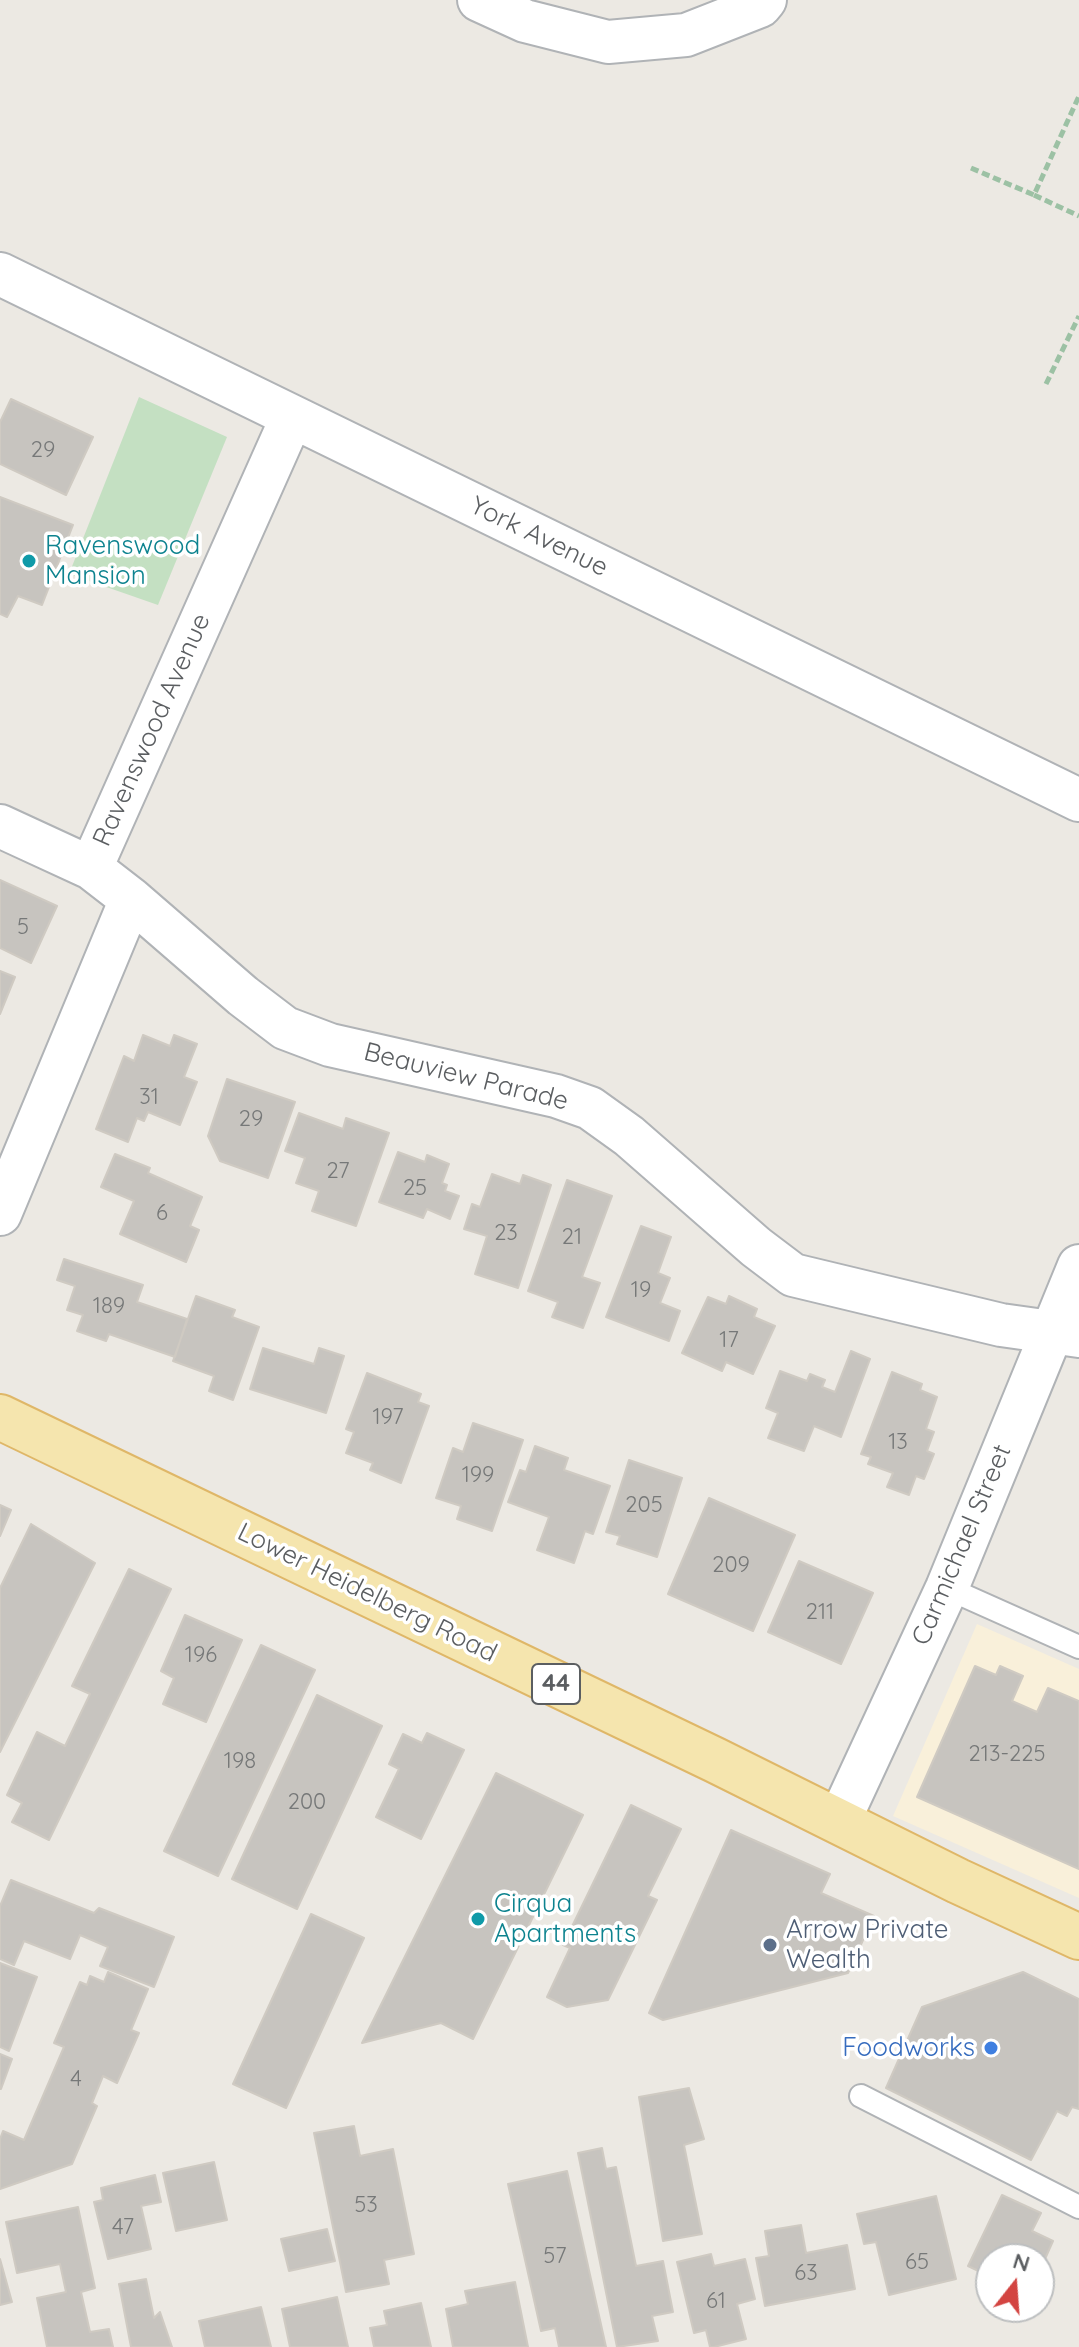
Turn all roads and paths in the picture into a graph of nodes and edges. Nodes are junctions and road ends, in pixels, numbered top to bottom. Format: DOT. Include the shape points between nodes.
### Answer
graph roads {
  1 [pos="479,0"];
  2 [pos="765,0"];
  3 [pos="1079,96"];
  4 [pos="971,168"];
  5 [pos="1034,195"];
  6 [pos="1079,216"];
  7 [pos="0,274"];
  8 [pos="1079,316"];
  9 [pos="1046,384"];
  10 [pos="292,417"];
  11 [pos="1079,800"];
  12 [pos="0,826"];
  13 [pos="91,868"];
  14 [pos="131,899"];
  15 [pos="0,1214"];
  16 [pos="1079,1266"];
  17 [pos="1065,1334"];
  18 [pos="0,1417"];
  19 [pos="947,1588"];
  20 [pos="1079,1647"];
  21 [pos="839,1821"];
  22 [pos="1079,1937"];
  23 [pos="861,2096"];
  24 [pos="1079,2207"];
  1 -- 2 [label="street" via="525,21 608,42 686,35"];
  3 -- 5 [label="path"];
  4 -- 5 [label="path"];
  5 -- 6 [label="path"];
  7 -- 10 [label="street, York Avenue"];
  8 -- 9 [label="path"];
  10 -- 11 [label="street, York Avenue"];
  10 -- 13 [label="street, Ravenswood Avenue"];
  12 -- 13 [label="street, Beauview Parade"];
  13 -- 14 [label="street, Beauview Parade"];
  14 -- 15 [label="street"];
  14 -- 17 [label="street, Beauview Parade" via="285,1028 330,1045 590,1108 793,1275 1001,1325"];
  16 -- 17 [label="street, Carmichael Street"];
  17 -- 19 [label="street, Carmichael Street"];
  18 -- 21 [label="main road, Lower Heidelberg Road / 44"];
  19 -- 20 [label="lane"];
  19 -- 21 [label="street, Carmichael Street"];
  21 -- 22 [label="main road, Lower Heidelberg Road / 44"];
  23 -- 24 [label="lane"];
}
